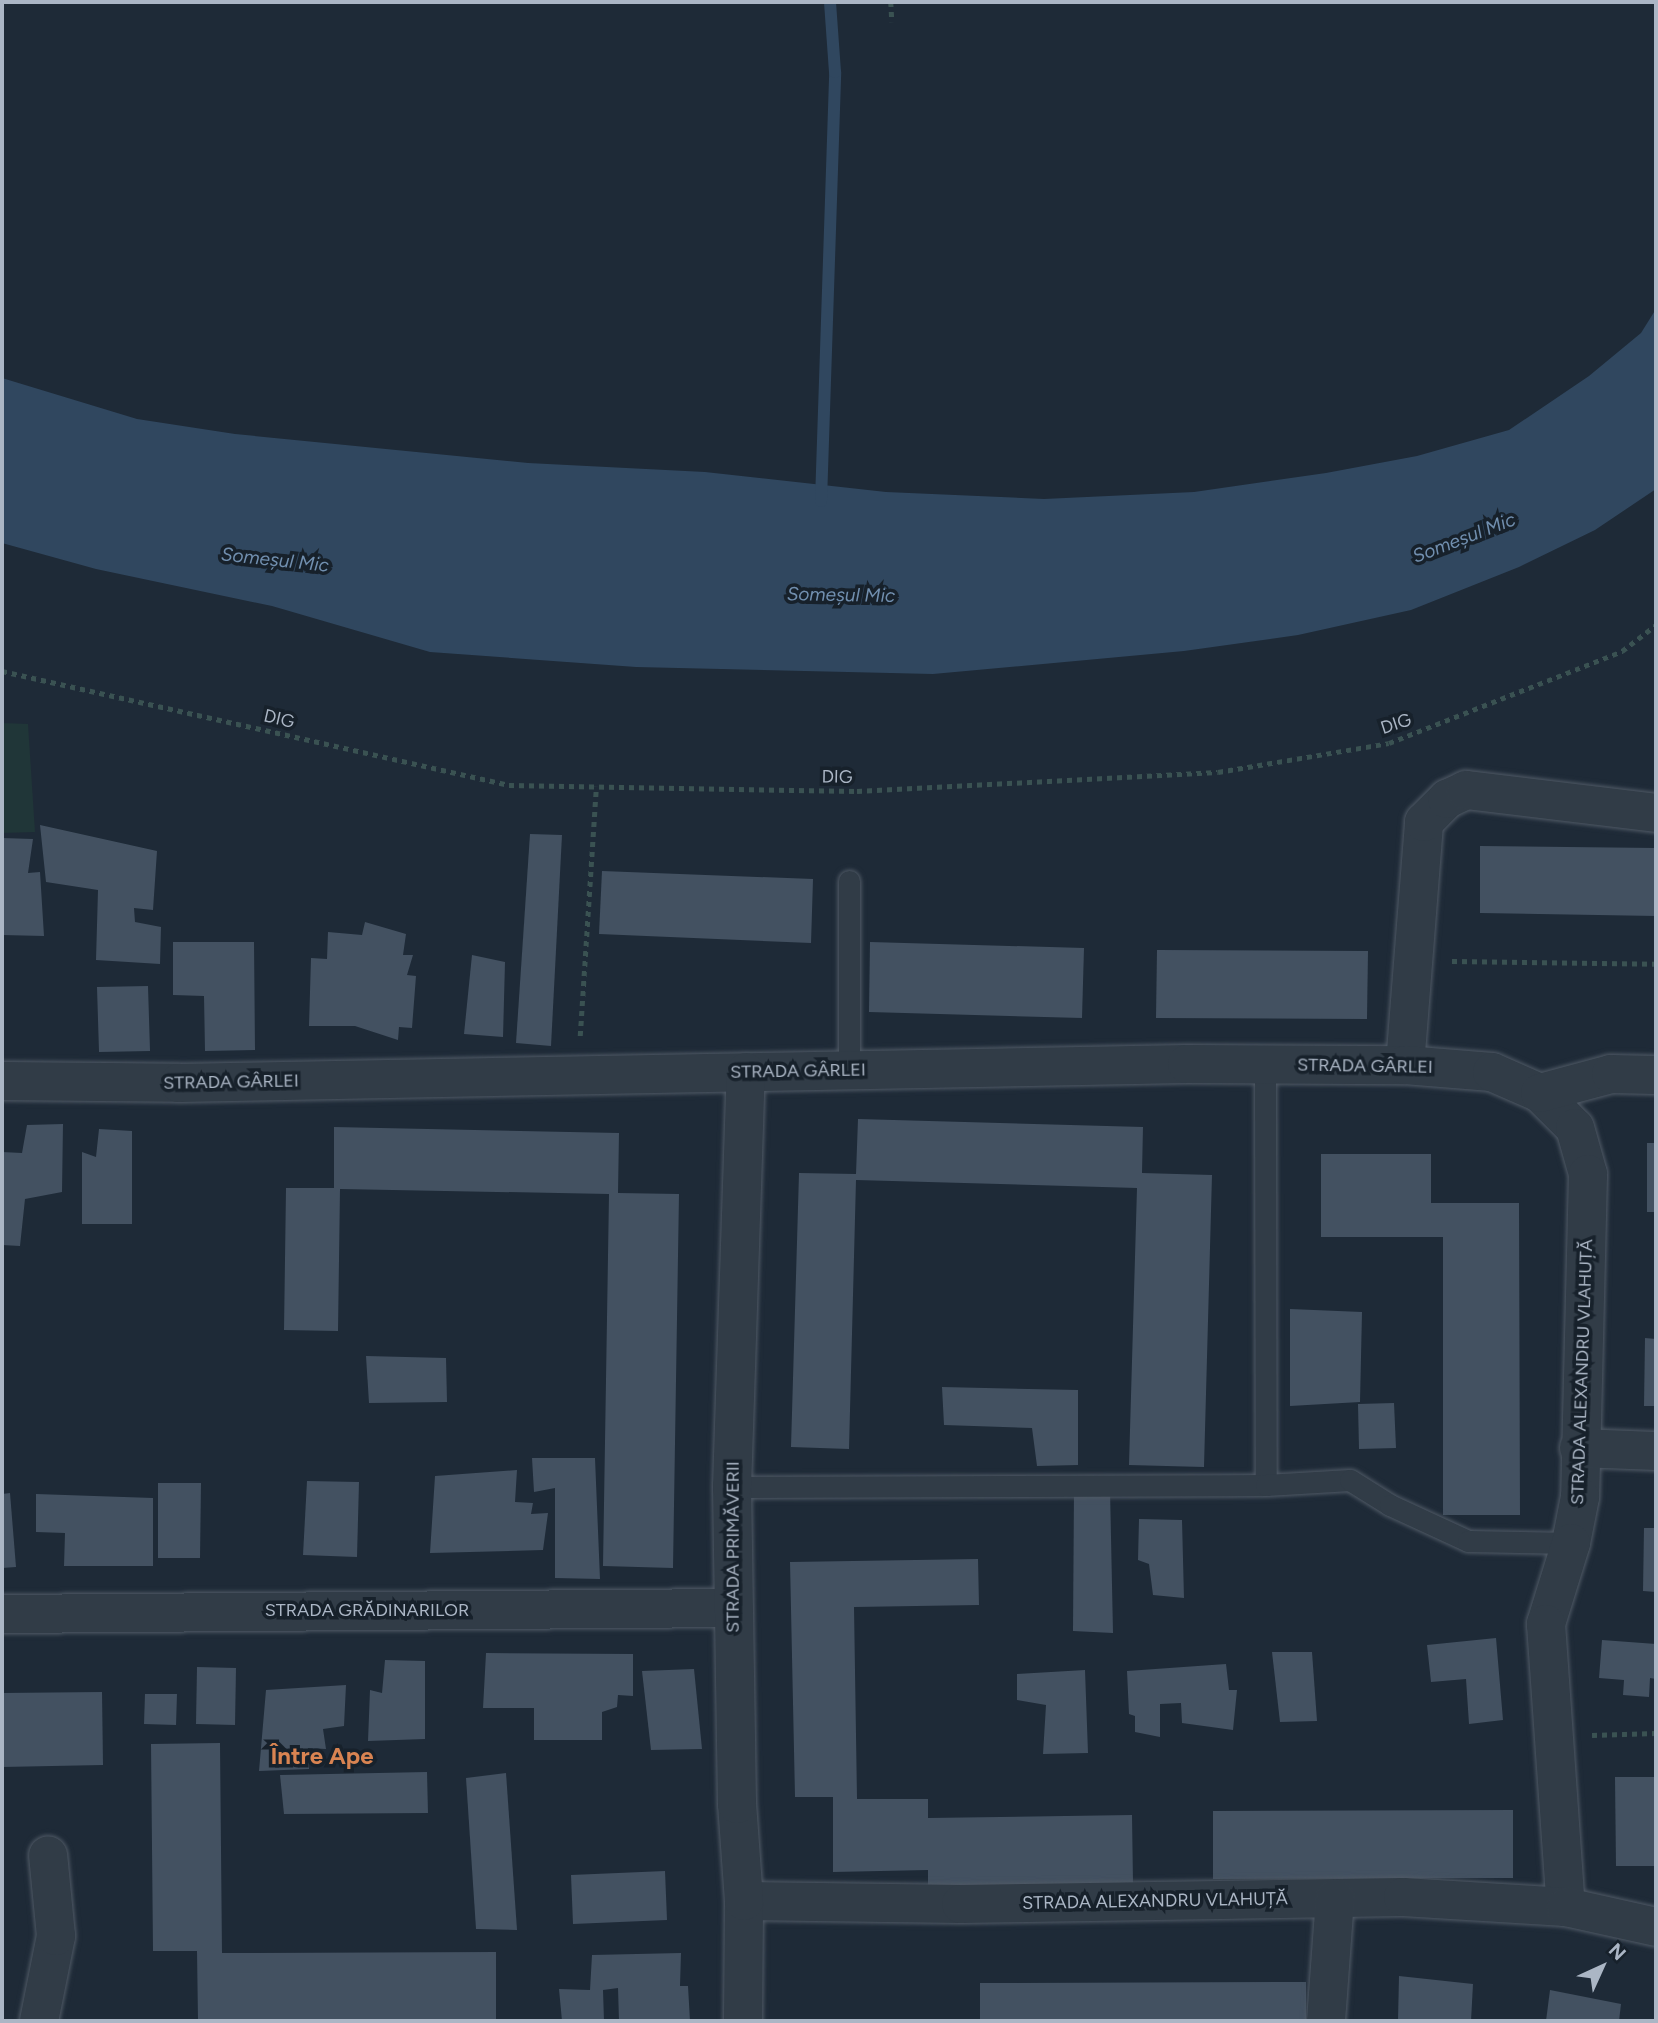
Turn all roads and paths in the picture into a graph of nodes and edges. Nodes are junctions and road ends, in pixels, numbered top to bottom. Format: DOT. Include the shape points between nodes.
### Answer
graph roads {
  1 [pos="891,2"];
  2 [pos="892,22"];
  3 [pos="1656,625"];
  4 [pos="2,671"];
  5 [pos="596,787"];
  6 [pos="1656,813"];
  7 [pos="849,881"];
  8 [pos="1413,960"];
  9 [pos="1656,964"];
  10 [pos="1265,1065"];
  11 [pos="1405,1065"];
  12 [pos="863,1070"];
  13 [pos="747,1072"];
  14 [pos="577,1075"];
  15 [pos="1656,1075"];
  16 [pos="2,1082"];
  17 [pos="1540,1093"];
  18 [pos="1575,1128"];
  19 [pos="1579,1448"];
  20 [pos="1656,1451"];
  21 [pos="1266,1485"];
  22 [pos="732,1487"];
  23 [pos="1571,1543"];
  24 [pos="733,1608"];
  25 [pos="2,1614"];
  26 [pos="1656,1733"];
  27 [pos="1553,1735"];
  28 [pos="48,1855"];
  29 [pos="1335,1898"];
  30 [pos="744,1901"];
  31 [pos="1566,1907"];
  32 [pos="1656,1927"];
  33 [pos="39,2021"];
  34 [pos="743,2021"];
  35 [pos="1326,2021"];
  1 -- 2 [label="path"];
  3 -- 5 [label="path, DIG" via="1622,651 1389,743 1218,772 857,791"];
  4 -- 5 [label="path, DIG" via="509,785"];
  5 -- 14 [label="path"];
  6 -- 8 [label="street" via="1466,790 1447,799 1424,822"];
  7 -- 12 [label="lane"];
  8 -- 9 [label="path"];
  8 -- 11 [label="street"];
  10 -- 11 [label="street, STRADA GÂRLEI"];
  10 -- 12 [label="street, STRADA GÂRLEI"];
  10 -- 21 [label="lane"];
  11 -- 17 [label="street, STRADA GÂRLEI" via="1492,1072"];
  12 -- 13 [label="street, STRADA GÂRLEI"];
  13 -- 14 [label="street, STRADA GÂRLEI"];
  13 -- 22 [label="street, STRADA PRIMĂVERII"];
  14 -- 16 [label="street, STRADA GÂRLEI"];
  15 -- 17 [label="street" via="1611,1074"];
  17 -- 18 [label="street, STRADA GÂRLEI"];
  18 -- 19 [label="street, STRADA ALEXANDRU VLAHUȚĂ" via="1588,1174"];
  19 -- 20 [label="street"];
  19 -- 23 [label="street, STRADA ALEXANDRU VLAHUȚĂ" via="1580,1497"];
  21 -- 22 [label="lane"];
  21 -- 23 [label="lane" via="1350,1480 1390,1505 1468,1541"];
  22 -- 24 [label="street, STRADA PRIMĂVERII"];
  23 -- 27 [label="street, STRADA ALEXANDRU VLAHUȚĂ" via="1546,1624"];
  24 -- 25 [label="street, STRADA GRĂDINARILOR"];
  24 -- 30 [label="street, STRADA PRIMĂVERII"];
  26 -- 27 [label="path"];
  27 -- 31 [label="street, STRADA ALEXANDRU VLAHUȚĂ"];
  28 -- 33 [label="street" via="56,1936"];
  29 -- 30 [label="street, STRADA ALEXANDRU VLAHUȚĂ" via="961,1904"];
  29 -- 31 [label="street, STRADA ALEXANDRU VLAHUȚĂ" via="1402,1896"];
  29 -- 35 [label="street"];
  30 -- 34 [label="street, STRADA PRIMĂVERII"];
  31 -- 32 [label="street, STRADA ALEXANDRU VLAHUȚĂ"];
}
